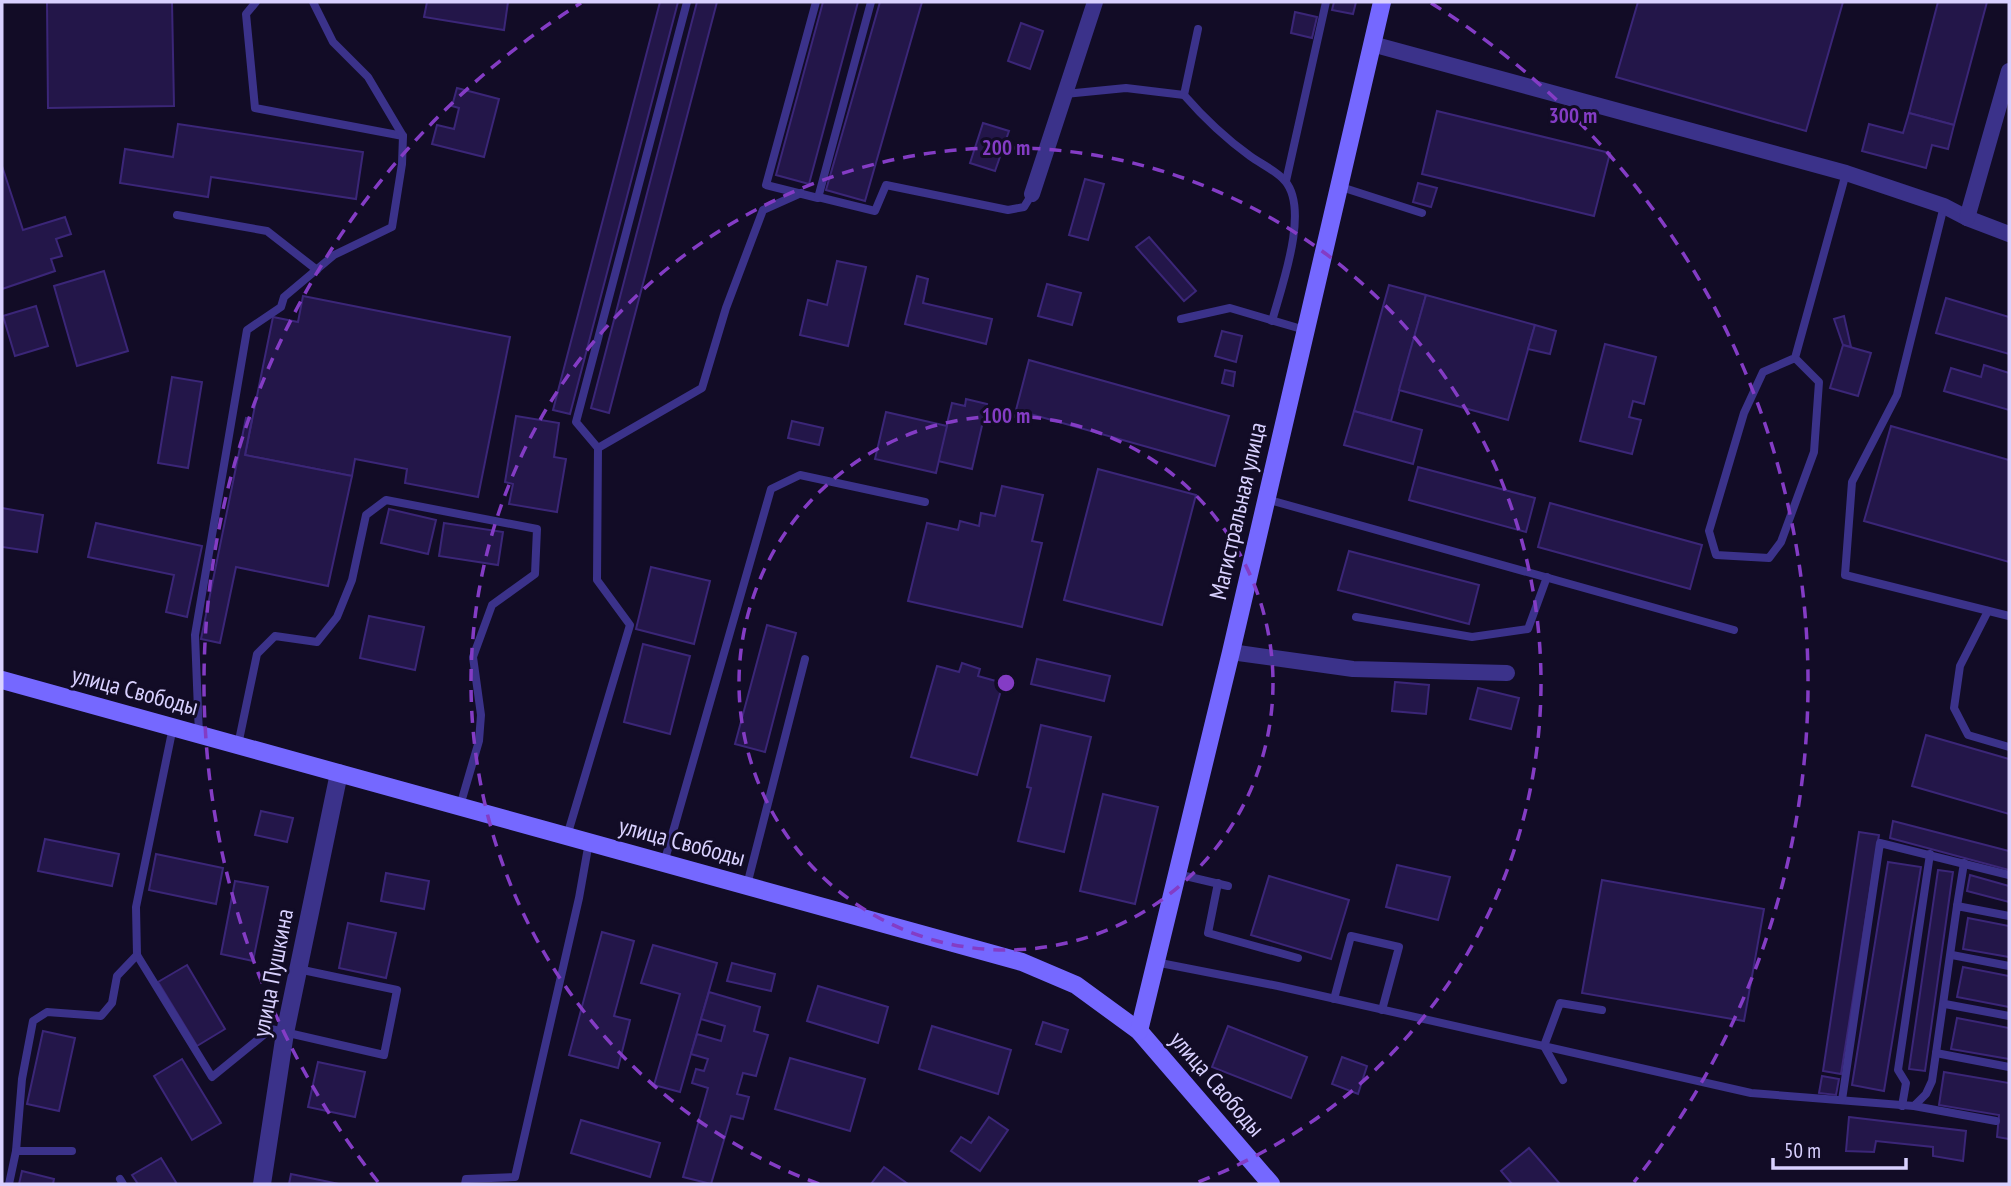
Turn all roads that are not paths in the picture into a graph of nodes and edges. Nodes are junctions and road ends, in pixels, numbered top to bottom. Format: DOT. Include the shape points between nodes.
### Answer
graph roads {
  1 [pos="256,2"];
  2 [pos="313,2"];
  3 [pos="687,2"];
  4 [pos="816,2"];
  5 [pos="871,2"];
  6 [pos="1095,2"];
  7 [pos="1326,2"];
  8 [pos="1382,2"];
  9 [pos="1198,29"];
  10 [pos="1372,44"];
  11 [pos="2009,71"];
  12 [pos="1065,94"];
  13 [pos="1184,95"];
  14 [pos="403,136"];
  15 [pos="1846,173"];
  16 [pos="1286,181"];
  17 [pos="1338,186"];
  18 [pos="801,193"];
  19 [pos="1032,194"];
  20 [pos="818,197"];
  21 [pos="1944,206"];
  22 [pos="1422,213"];
  23 [pos="177,215"];
  24 [pos="1966,218"];
  25 [pos="2009,234"];
  26 [pos="317,270"];
  27 [pos="1181,319"];
  28 [pos="1272,321"];
  29 [pos="1305,330"];
  30 [pos="1795,358"];
  31 [pos="598,448"];
  32 [pos="1266,499"];
  33 [pos="925,502"];
  34 [pos="1546,577"];
  35 [pos="1989,611"];
  36 [pos="2009,616"];
  37 [pos="1356,617"];
  38 [pos="1734,630"];
  39 [pos="1231,652"];
  40 [pos="805,659"];
  41 [pos="1507,673"];
  42 [pos="2,680"];
  43 [pos="173,727"];
  44 [pos="199,734"];
  45 [pos="238,745"];
  46 [pos="2009,747"];
  47 [pos="339,773"];
  48 [pos="460,807"];
  49 [pos="567,836"];
  50 [pos="589,842"];
  51 [pos="1930,854"];
  52 [pos="664,863"];
  53 [pos="1964,863"];
  54 [pos="1177,874"];
  55 [pos="2009,875"];
  56 [pos="1218,883"];
  57 [pos="747,885"];
  58 [pos="1228,886"];
  59 [pos="1957,906"];
  60 [pos="2009,916"];
  61 [pos="137,955"];
  62 [pos="1952,956"];
  63 [pos="1298,958"];
  64 [pos="1156,962"];
  65 [pos="2009,966"];
  66 [pos="298,969"];
  67 [pos="1334,999"];
  68 [pos="1945,1004"];
  69 [pos="1382,1010"];
  70 [pos="1602,1010"];
  71 [pos="2009,1016"];
  72 [pos="1139,1031"];
  73 [pos="285,1033"];
  74 [pos="1544,1046"];
  75 [pos="1936,1053"];
  76 [pos="2009,1067"];
  77 [pos="1563,1080"];
  78 [pos="1842,1100"];
  79 [pos="1902,1106"];
  80 [pos="1914,1107"];
  81 [pos="1996,1121"];
  82 [pos="16,1151"];
  83 [pos="72,1151"];
  84 [pos="9,1184"];
  85 [pos="262,1184"];
  86 [pos="465,1184"];
  87 [pos="1271,1184"];
  1 -- 14 [label="lane" via="246,14 256,108"];
  2 -- 14 [label="lane" via="333,42 369,78"];
  3 -- 31 [label="lane" via="576,422"];
  4 -- 18 [label="lane" via="766,185"];
  5 -- 20 [label="lane"];
  6 -- 12 [label="street"];
  7 -- 16 [label="lane"];
  8 -- 10 [label="main road, Магистральная улица"];
  9 -- 13 [label="lane"];
  10 -- 15 [label="street"];
  10 -- 17 [label="main road, Магистральная улица"];
  11 -- 24 [label="street"];
  12 -- 13 [label="lane" via="1126,88"];
  12 -- 19 [label="street"];
  13 -- 16 [label="lane" via="1210,124"];
  14 -- 26 [label="lane" via="392,227 334,255"];
  15 -- 21 [label="street"];
  15 -- 30 [label="lane"];
  16 -- 28 [label="lane" via="1294,202 1295,226"];
  17 -- 22 [label="lane"];
  17 -- 29 [label="main road, Магистральная улица"];
  18 -- 20 [label="lane"];
  18 -- 31 [label="lane" via="763,210 702,388"];
  19 -- 20 [label="lane" via="1024,207 1008,210 886,185 876,211"];
  21 -- 24 [label="street"];
  21 -- 35 [label="lane" via="1897,395 1852,482 1845,575"];
  23 -- 26 [label="lane" via="267,231"];
  24 -- 25 [label="street"];
  26 -- 44 [label="lane" via="284,298 281,307 247,330 195,635"];
  27 -- 28 [label="lane" via="1230,308"];
  28 -- 29 [label="lane"];
  29 -- 32 [label="main road, Магистральная улица"];
  30 -- 30 [label="lane" via="1763,372 1744,413 1709,531 1716,555 1769,558 1781,541 1814,452 1819,382"];
  31 -- 49 [label="lane" via="597,580 630,625"];
  32 -- 34 [label="lane"];
  32 -- 39 [label="main road, Магистральная улица"];
  33 -- 52 [label="lane" via="800,475 771,489"];
  34 -- 37 [label="lane" via="1528,629 1472,637"];
  34 -- 38 [label="lane"];
  35 -- 36 [label="lane"];
  35 -- 46 [label="lane" via="1960,666 1954,708 1968,734"];
  39 -- 41 [label="street" via="1353,669"];
  39 -- 54 [label="main road, Магистральная улица"];
  40 -- 57 [label="lane"];
  42 -- 43 [label="main road, улица Свободы"];
  43 -- 44 [label="main road, улица Свободы"];
  43 -- 61 [label="lane" via="136,907"];
  44 -- 45 [label="main road, улица Свободы"];
  45 -- 47 [label="main road, улица Свободы"];
  45 -- 48 [label="lane" via="257,654 275,636 317,642 337,617 352,580 366,515 386,500 537,529 535,574 492,605 473,657 481,715 479,741"];
  47 -- 48 [label="main road, улица Свободы"];
  47 -- 66 [label="street, улица Пушкина"];
  48 -- 49 [label="main road, улица Свободы"];
  49 -- 50 [label="main road, улица Свободы"];
  50 -- 52 [label="main road, улица Свободы"];
  50 -- 86 [label="lane" via="515,1177 466,1179"];
  51 -- 53 [label="lane"];
  51 -- 78 [label="lane" via="1880,843"];
  51 -- 79 [label="lane" via="1898,1069 1906,1083"];
  52 -- 57 [label="main road, улица Свободы"];
  53 -- 55 [label="lane"];
  53 -- 59 [label="lane"];
  54 -- 56 [label="lane"];
  54 -- 64 [label="main road, Магистральная улица"];
  56 -- 58 [label="lane"];
  56 -- 63 [label="lane" via="1208,933"];
  57 -- 72 [label="main road, улица Свободы" via="1023,962 1076,985"];
  59 -- 60 [label="lane"];
  59 -- 62 [label="lane"];
  61 -- 73 [label="lane" via="212,1077 271,1028"];
  61 -- 82 [label="lane" via="117,976 112,1003 101,1016 47,1012 33,1021"];
  62 -- 65 [label="lane"];
  62 -- 68 [label="lane"];
  64 -- 67 [label="lane"];
  64 -- 72 [label="main road, Магистральная улица"];
  66 -- 73 [label="street, улица Пушкина"];
  66 -- 73 [label="lane" via="397,990 384,1055"];
  67 -- 69 [label="lane"];
  67 -- 69 [label="lane" via="1351,936 1375,941 1399,947"];
  68 -- 71 [label="lane"];
  68 -- 75 [label="lane"];
  69 -- 74 [label="lane"];
  70 -- 74 [label="lane" via="1560,1003"];
  72 -- 87 [label="main road, улица Свободы"];
  73 -- 85 [label="street, улица Пушкина"];
  74 -- 77 [label="lane"];
  74 -- 78 [label="lane" via="1751,1093"];
  75 -- 76 [label="lane"];
  75 -- 80 [label="lane" via="1932,1081"];
  78 -- 79 [label="lane"];
  79 -- 80 [label="lane"];
  80 -- 81 [label="lane"];
  82 -- 83 [label="lane"];
  82 -- 84 [label="lane"];
}
